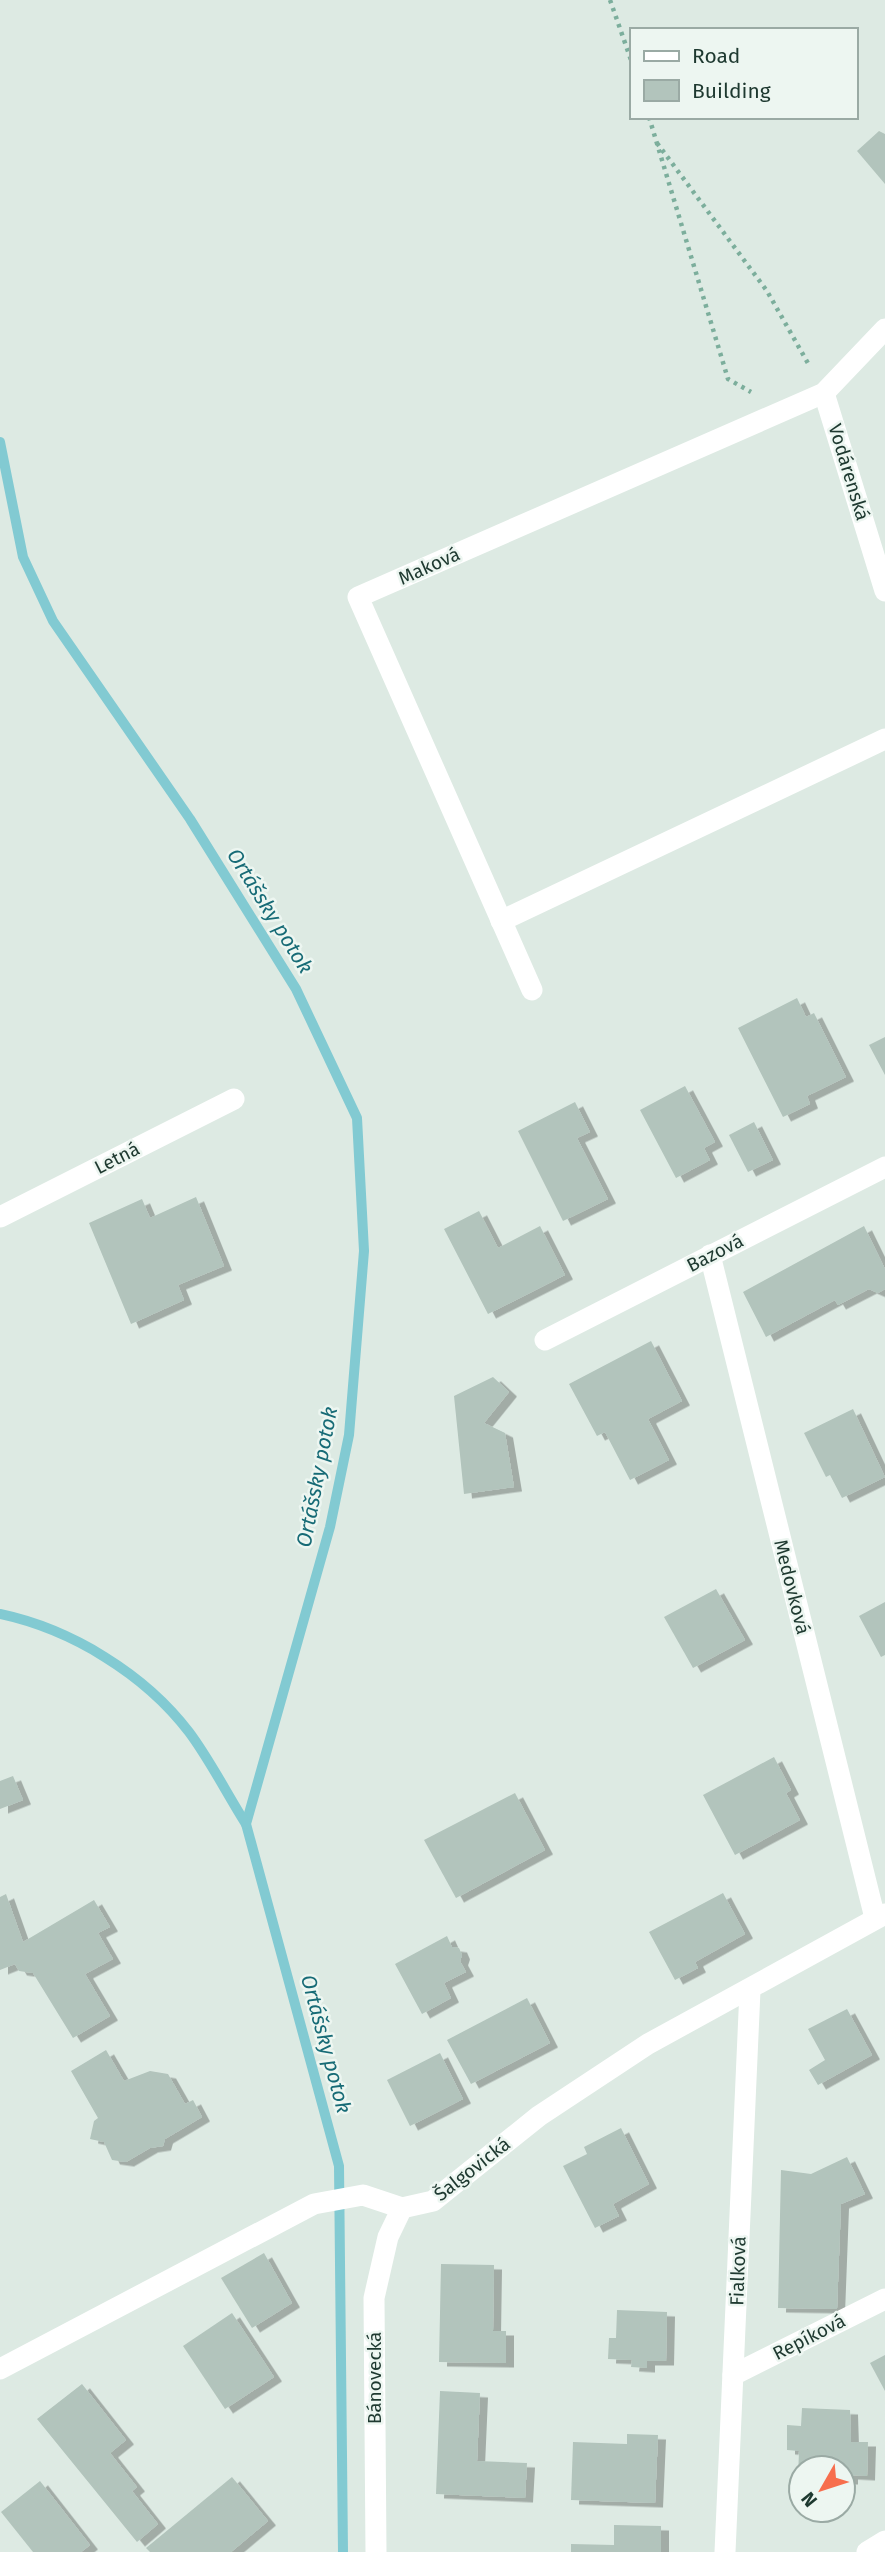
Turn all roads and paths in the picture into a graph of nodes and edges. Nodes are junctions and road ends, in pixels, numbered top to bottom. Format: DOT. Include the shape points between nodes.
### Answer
graph roads {
  1 [pos="610,0"];
  2 [pos="630,57"];
  3 [pos="650,119"];
  4 [pos="657,143"];
  5 [pos="885,329"];
  6 [pos="824,393"];
  7 [pos="763,399"];
  8 [pos="885,591"];
  9 [pos="885,739"];
  10 [pos="501,921"];
  11 [pos="532,990"];
  12 [pos="234,1099"];
  13 [pos="885,1167"];
  14 [pos="0,1217"];
  15 [pos="710,1255"];
  16 [pos="545,1340"];
  17 [pos="880,1916"];
  18 [pos="750,1990"];
  19 [pos="401,2208"];
  20 [pos="885,2299"];
  21 [pos="0,2369"];
  22 [pos="733,2375"];
  23 [pos="885,2541"];
  24 [pos="376,2552"];
  25 [pos="725,2552"];
  26 [pos="867,2552"];
  1 -- 2 [label="path"];
  3 -- 4 [label="path"];
  4 -- 6 [label="path" via="767,291"];
  4 -- 7 [label="path" via="728,379"];
  5 -- 6 [label="street"];
  6 -- 8 [label="street, Vodárenská"];
  6 -- 10 [label="street, Maková" via="358,597"];
  9 -- 10 [label="street"];
  10 -- 11 [label="street, Maková"];
  12 -- 14 [label="street, Letná"];
  13 -- 15 [label="street, Bazová"];
  15 -- 16 [label="street, Bazová"];
  15 -- 17 [label="street, Medovková"];
  17 -- 18 [label="street, Šalgovická"];
  18 -- 19 [label="street, Šalgovická" via="648,2044 550,2109 433,2201"];
  18 -- 22 [label="street, Fialková"];
  19 -- 21 [label="street" via="363,2194 314,2204"];
  19 -- 24 [label="street, Bánovecká" via="388,2237 374,2298"];
  20 -- 22 [label="street, Repíková"];
  22 -- 25 [label="street, Fialková"];
  23 -- 26 [label="street"];
}
